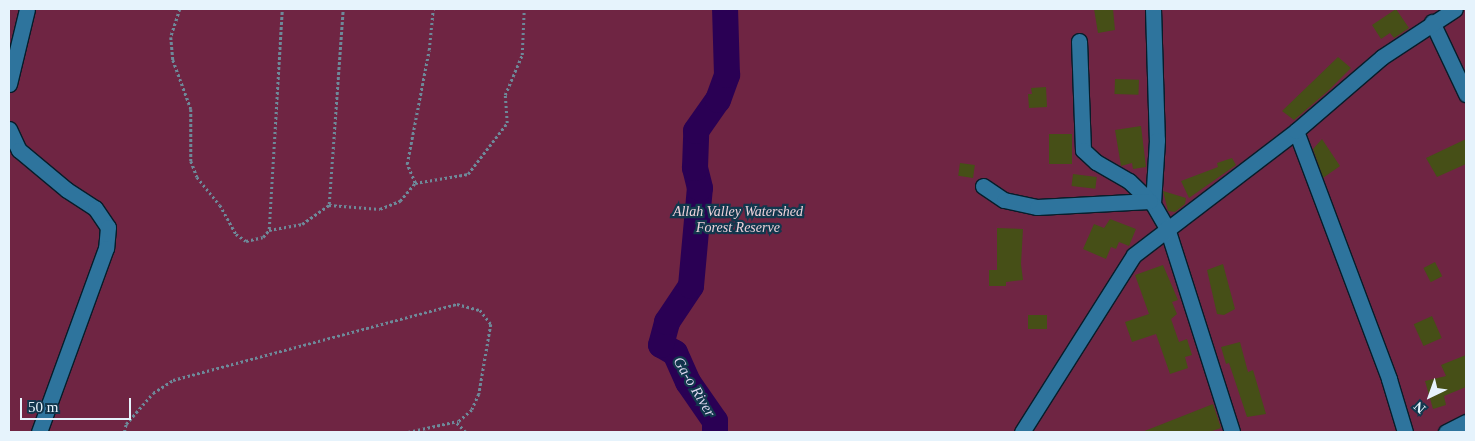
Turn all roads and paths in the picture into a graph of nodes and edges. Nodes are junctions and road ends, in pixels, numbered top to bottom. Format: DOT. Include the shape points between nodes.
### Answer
graph roads {
  1 [pos="27,9"];
  2 [pos="180,9"];
  3 [pos="282,9"];
  4 [pos="342,9"];
  5 [pos="433,9"];
  6 [pos="524,9"];
  7 [pos="1153,9"];
  8 [pos="1455,9"];
  9 [pos="1432,22"];
  10 [pos="1079,41"];
  11 [pos="9,84"];
  12 [pos="1466,94"];
  13 [pos="9,129"];
  14 [pos="1296,130"];
  15 [pos="415,183"];
  16 [pos="983,186"];
  17 [pos="1152,202"];
  18 [pos="329,204"];
  19 [pos="1167,228"];
  20 [pos="269,230"];
  21 [pos="460,420"];
  22 [pos="1466,422"];
  23 [pos="39,432"];
  24 [pos="124,432"];
  25 [pos="408,432"];
  26 [pos="466,432"];
  27 [pos="1022,432"];
  28 [pos="1232,432"];
  29 [pos="1405,432"];
  30 [pos="1446,432"];
  1 -- 11 [label="street"];
  2 -- 20 [label="path" via="171,37 173,60 191,108 191,160 197,177 220,205 236,234 246,240 263,236"];
  3 -- 20 [label="path"];
  4 -- 18 [label="path"];
  5 -- 15 [label="path" via="429,50 407,164"];
  6 -- 15 [label="path" via="522,55 505,96 507,122 468,174"];
  7 -- 17 [label="street" via="1157,140"];
  8 -- 9 [label="street"];
  9 -- 12 [label="street"];
  9 -- 14 [label="street" via="1382,57"];
  10 -- 17 [label="street" via="1083,150 1096,162 1129,181"];
  13 -- 23 [label="street" via="19,150 67,190 95,208 108,228 106,248"];
  14 -- 19 [label="street"];
  14 -- 29 [label="street" via="1389,380"];
  15 -- 18 [label="path" via="400,201 380,209"];
  16 -- 17 [label="street" via="1004,200 1037,207"];
  17 -- 19 [label="street"];
  18 -- 20 [label="path" via="302,224"];
  19 -- 27 [label="street" via="1127,263"];
  19 -- 28 [label="street"];
  21 -- 24 [label="path" via="472,410 479,394 491,324 480,310 457,304 173,380 153,394 126,424"];
  21 -- 25 [label="path"];
  21 -- 26 [label="path" via="458,423"];
  22 -- 30 [label="street"];
}
